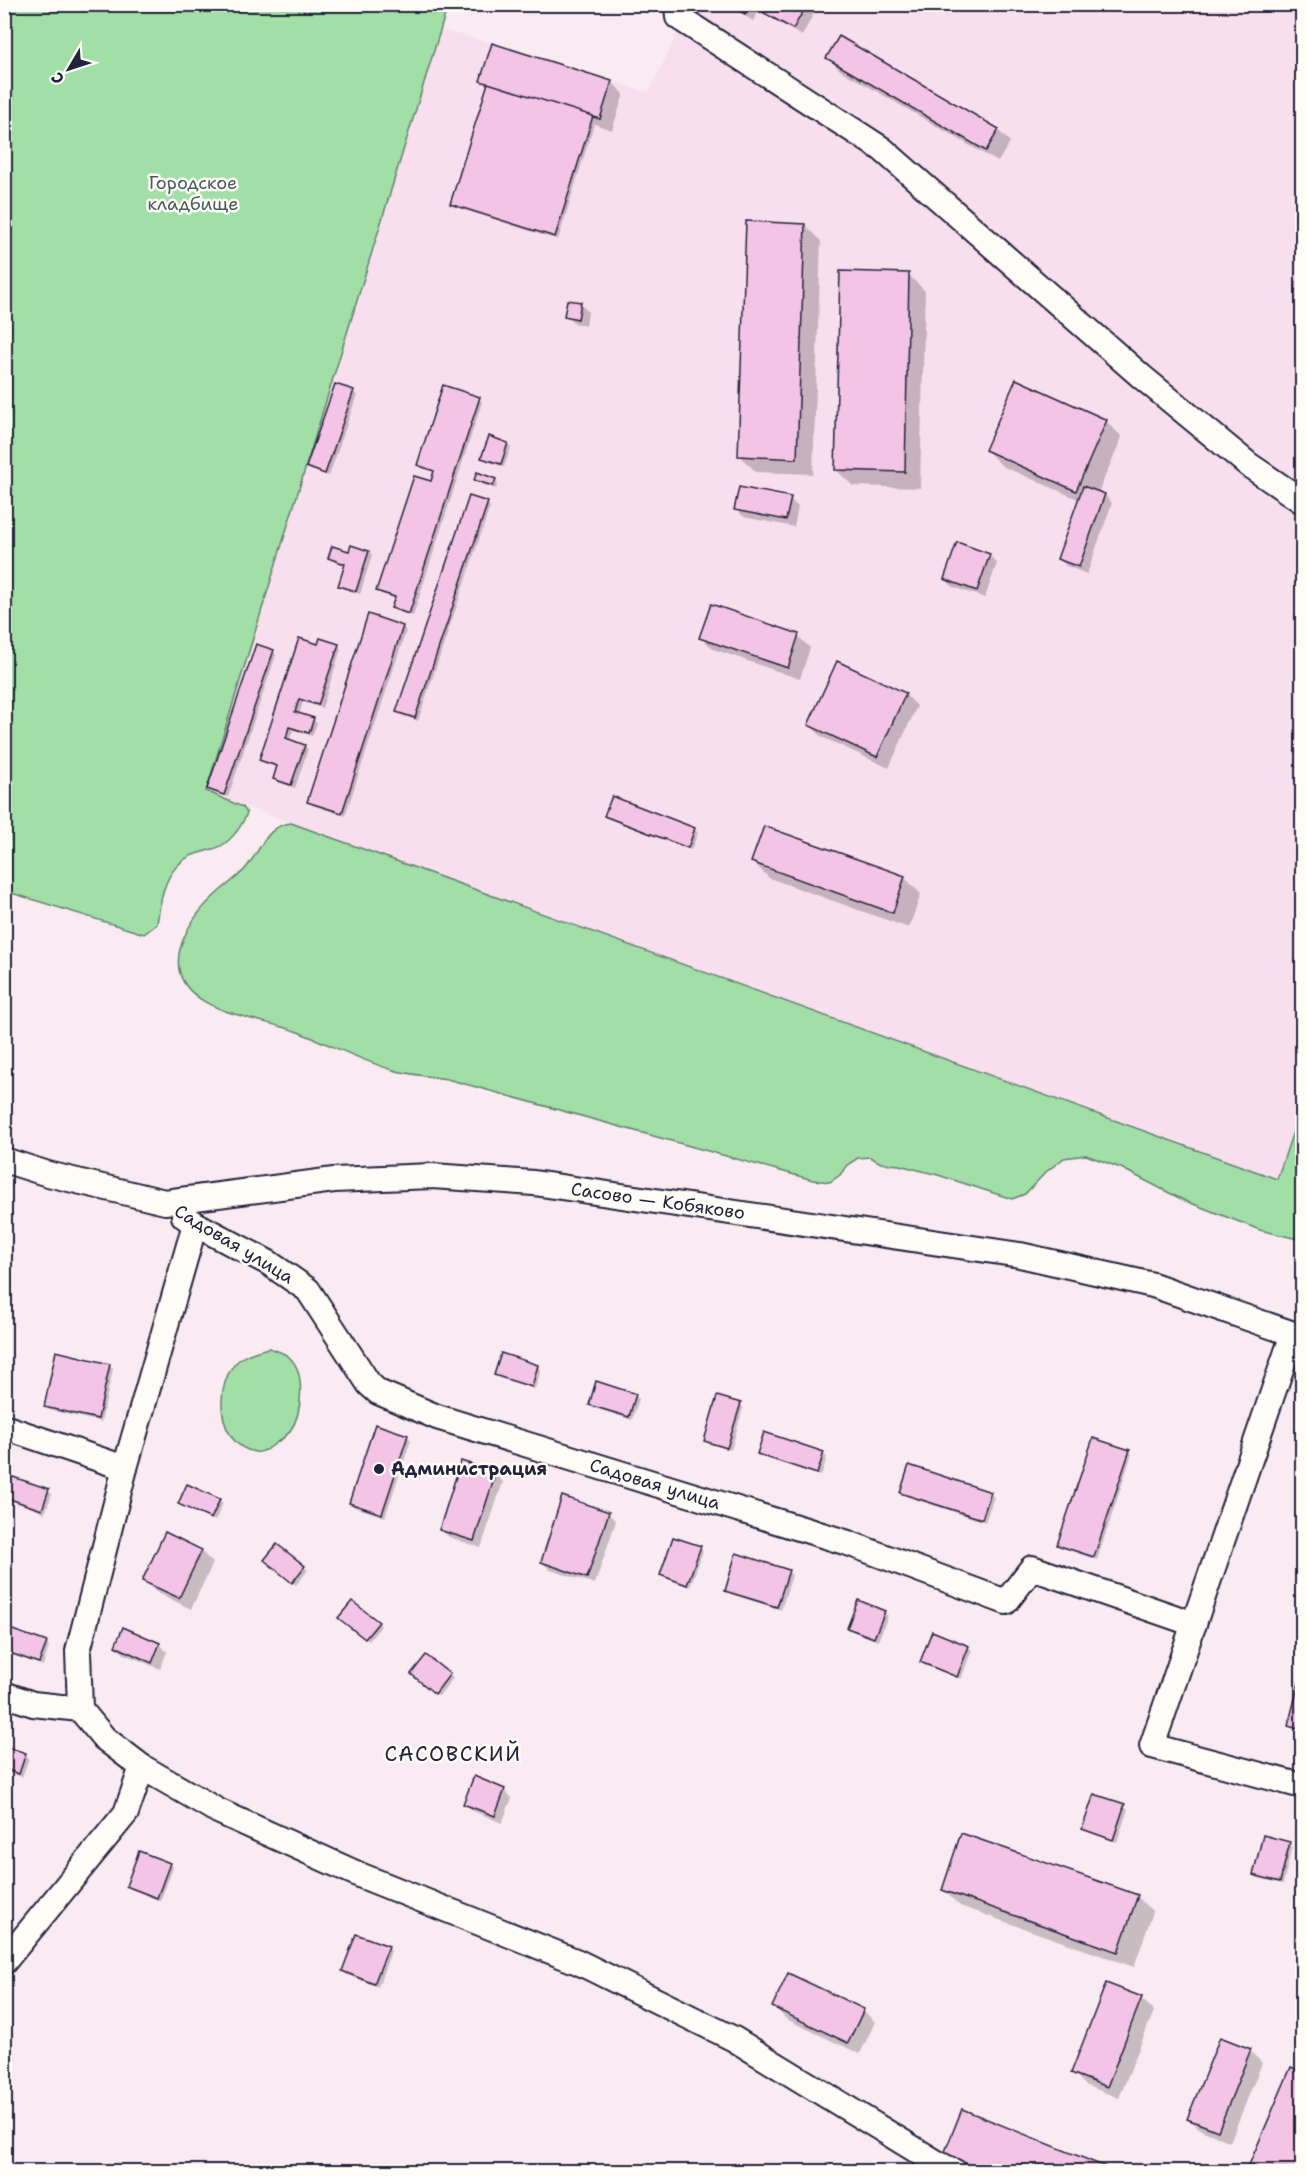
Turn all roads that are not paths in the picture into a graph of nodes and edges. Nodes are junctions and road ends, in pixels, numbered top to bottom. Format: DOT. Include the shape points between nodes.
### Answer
graph roads {
  1 [pos="677,4"];
  2 [pos="1302,501"];
  3 [pos="4,1160"];
  4 [pos="165,1202"];
  5 [pos="195,1224"];
  6 [pos="1298,1336"];
  7 [pos="4,1427"];
  8 [pos="125,1468"];
  9 [pos="1194,1624"];
  10 [pos="4,1694"];
  11 [pos="80,1709"];
  12 [pos="142,1767"];
  13 [pos="1302,1786"];
  14 [pos="4,1962"];
  15 [pos="956,2172"];
  1 -- 2 [label="street" via="678,17 882,149 1142,377 1249,465"];
  3 -- 4 [label="street, Сасово — Кобяково"];
  4 -- 5 [label="street, Садовая улица"];
  4 -- 6 [label="street, Сасово — Кобяково" via="334,1180 432,1176 534,1183 1020,1255 1153,1285"];
  5 -- 8 [label="street"];
  5 -- 9 [label="street, Садовая улица" via="269,1263 308,1290 369,1384 378,1392 437,1417 848,1543 1006,1602 1032,1568"];
  6 -- 9 [label="street"];
  7 -- 8 [label="street"];
  8 -- 11 [label="street" via="78,1652"];
  9 -- 13 [label="street" via="1152,1746"];
  10 -- 11 [label="street" via="33,1704"];
  11 -- 12 [label="street" via="104,1738"];
  12 -- 14 [label="street" via="126,1813"];
  12 -- 15 [label="street" via="218,1811 362,1876 578,1962 734,2039"];
}
